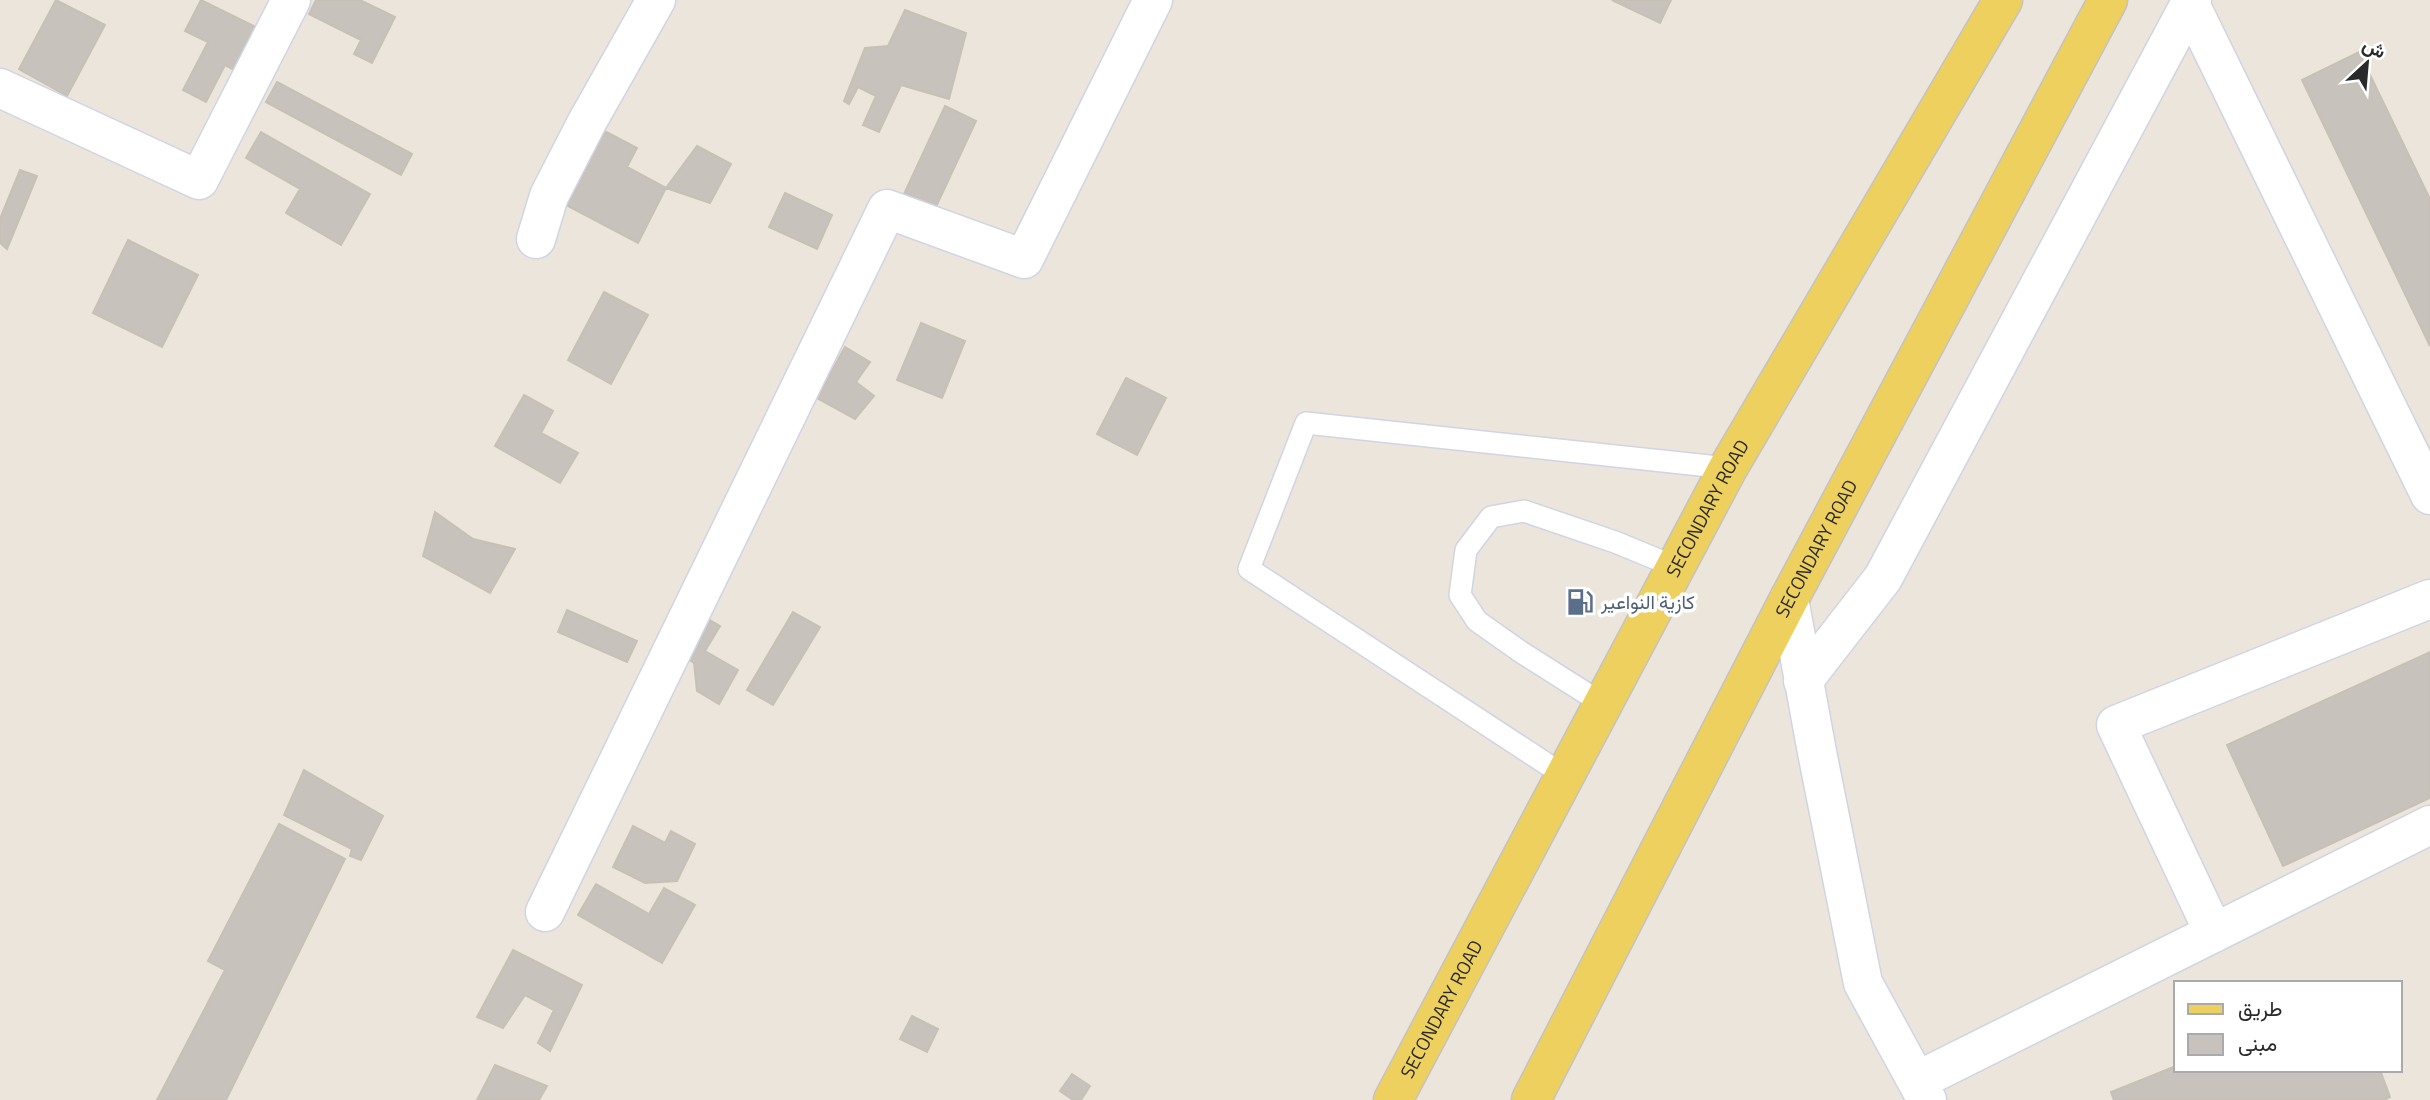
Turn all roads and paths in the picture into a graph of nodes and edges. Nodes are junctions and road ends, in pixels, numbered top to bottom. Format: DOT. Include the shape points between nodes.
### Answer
graph roads {
  1 [pos="291,0"];
  2 [pos="656,0"];
  3 [pos="1153,0"];
  4 [pos="2108,0"];
  5 [pos="1998,2"];
  6 [pos="2191,2"];
  7 [pos="0,88"];
  8 [pos="536,239"];
  9 [pos="1728,468"];
  10 [pos="2430,495"];
  11 [pos="1676,566"];
  12 [pos="1789,599"];
  13 [pos="2430,599"];
  14 [pos="1803,681"];
  15 [pos="1603,704"];
  16 [pos="1565,776"];
  17 [pos="2430,825"];
  18 [pos="545,912"];
  19 [pos="2214,933"];
  20 [pos="1922,1091"];
  21 [pos="1393,1100"];
  22 [pos="1531,1100"];
  1 -- 7 [label="street" via="200,180"];
  2 -- 8 [label="street" via="549,196"];
  3 -- 18 [label="street" via="1024,259 887,209"];
  4 -- 12 [label="main road, SECONDARY ROAD"];
  5 -- 9 [label="main road, SECONDARY ROAD"];
  6 -- 10 [label="street"];
  6 -- 14 [label="street" via="1883,578"];
  9 -- 11 [label="main road, SECONDARY ROAD"];
  9 -- 16 [label="lane" via="1306,423 1249,569"];
  11 -- 15 [label="main road, SECONDARY ROAD"];
  11 -- 15 [label="lane" via="1524,511 1491,517 1466,550 1460,595 1477,621"];
  12 -- 14 [label="street"];
  12 -- 22 [label="main road, SECONDARY ROAD"];
  13 -- 19 [label="street" via="2116,725"];
  14 -- 20 [label="street" via="1863,983"];
  15 -- 16 [label="main road, SECONDARY ROAD"];
  16 -- 21 [label="main road, SECONDARY ROAD"];
  17 -- 19 [label="street"];
  19 -- 20 [label="street"];
}
